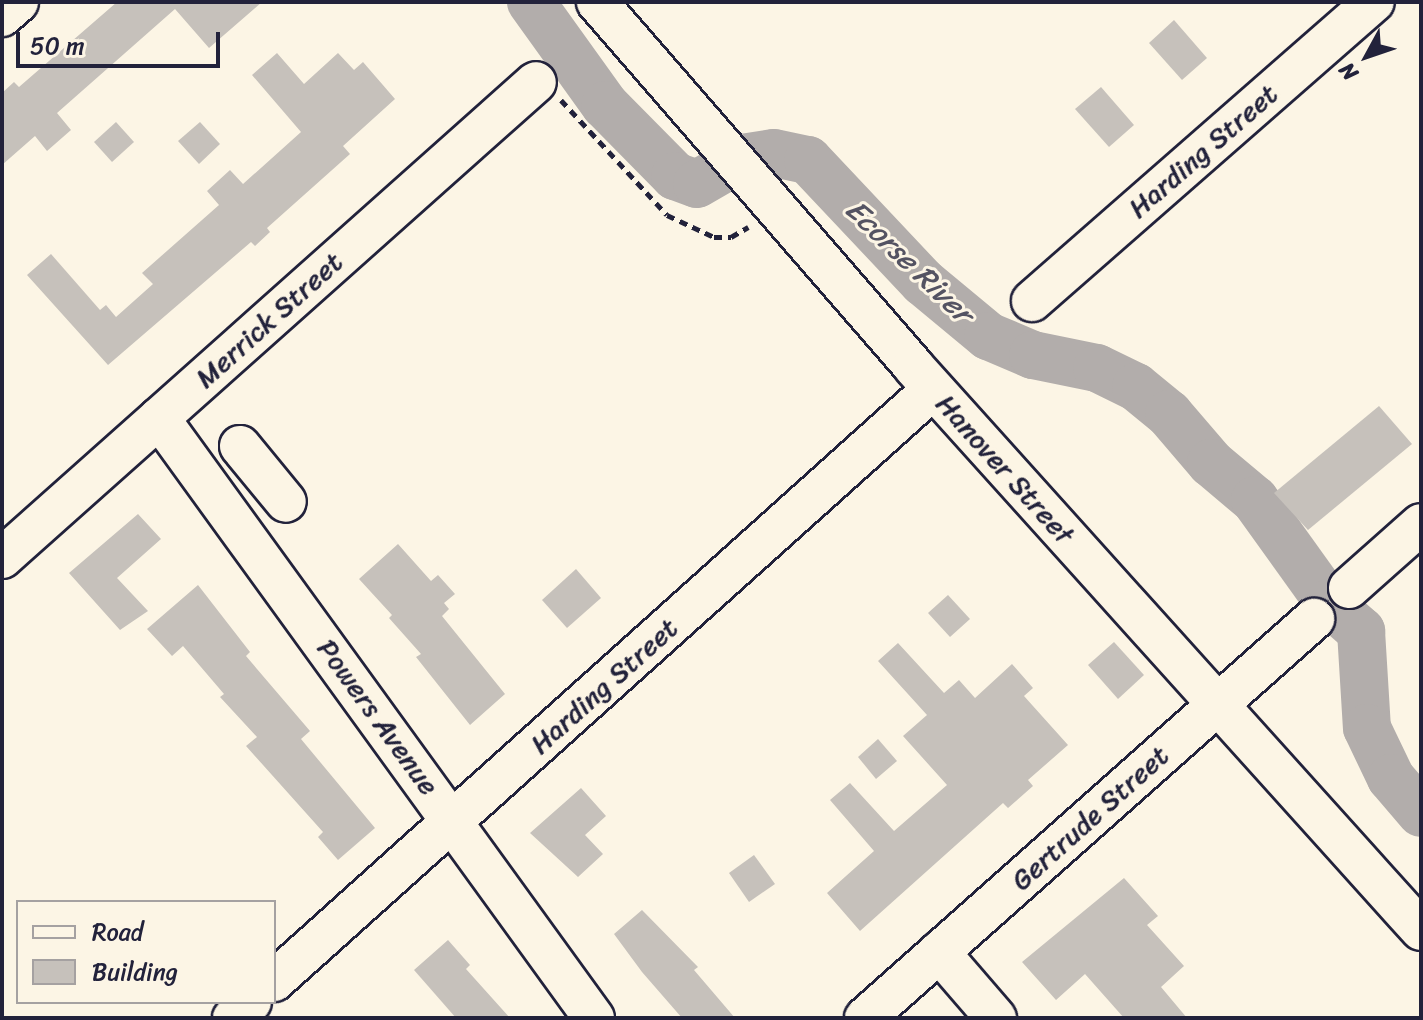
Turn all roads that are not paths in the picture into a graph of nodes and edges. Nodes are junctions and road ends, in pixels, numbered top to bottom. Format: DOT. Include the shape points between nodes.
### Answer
graph roads {
  1 [pos="18,2"];
  2 [pos="1373,2"];
  3 [pos="607,5"];
  4 [pos="2,16"];
  5 [pos="534,83"];
  6 [pos="1032,301"];
  7 [pos="933,389"];
  8 [pos="159,418"];
  9 [pos="240,446"];
  10 [pos="286,502"];
  11 [pos="1421,524"];
  12 [pos="3,555"];
  13 [pos="1349,588"];
  14 [pos="1314,619"];
  15 [pos="1217,705"];
  16 [pos="454,822"];
  17 [pos="1421,930"];
  18 [pos="939,952"];
  19 [pos="276,979"];
  20 [pos="249,1004"];
  21 [pos="233,1018"];
  22 [pos="594,1018"];
  23 [pos="865,1018"];
  24 [pos="996,1018"];
  1 -- 4 [label="street"];
  2 -- 6 [label="street, Harding Street"];
  3 -- 7 [label="street, Hanover Street" via="719,141 760,207"];
  5 -- 8 [label="street, Merrick Street"];
  7 -- 15 [label="street, Hanover Street"];
  7 -- 16 [label="street, Harding Street"];
  8 -- 12 [label="street, Merrick Street"];
  8 -- 16 [label="street, Powers Avenue"];
  9 -- 10 [label="street"];
  11 -- 13 [label="street"];
  14 -- 15 [label="street, Gertrude Street"];
  15 -- 17 [label="street, Hanover Street"];
  15 -- 18 [label="street, Gertrude Street"];
  16 -- 19 [label="street, Harding Street"];
  16 -- 22 [label="street, Powers Avenue"];
  18 -- 23 [label="street, Gertrude Street"];
  18 -- 24 [label="street"];
  20 -- 21 [label="street"];
}
